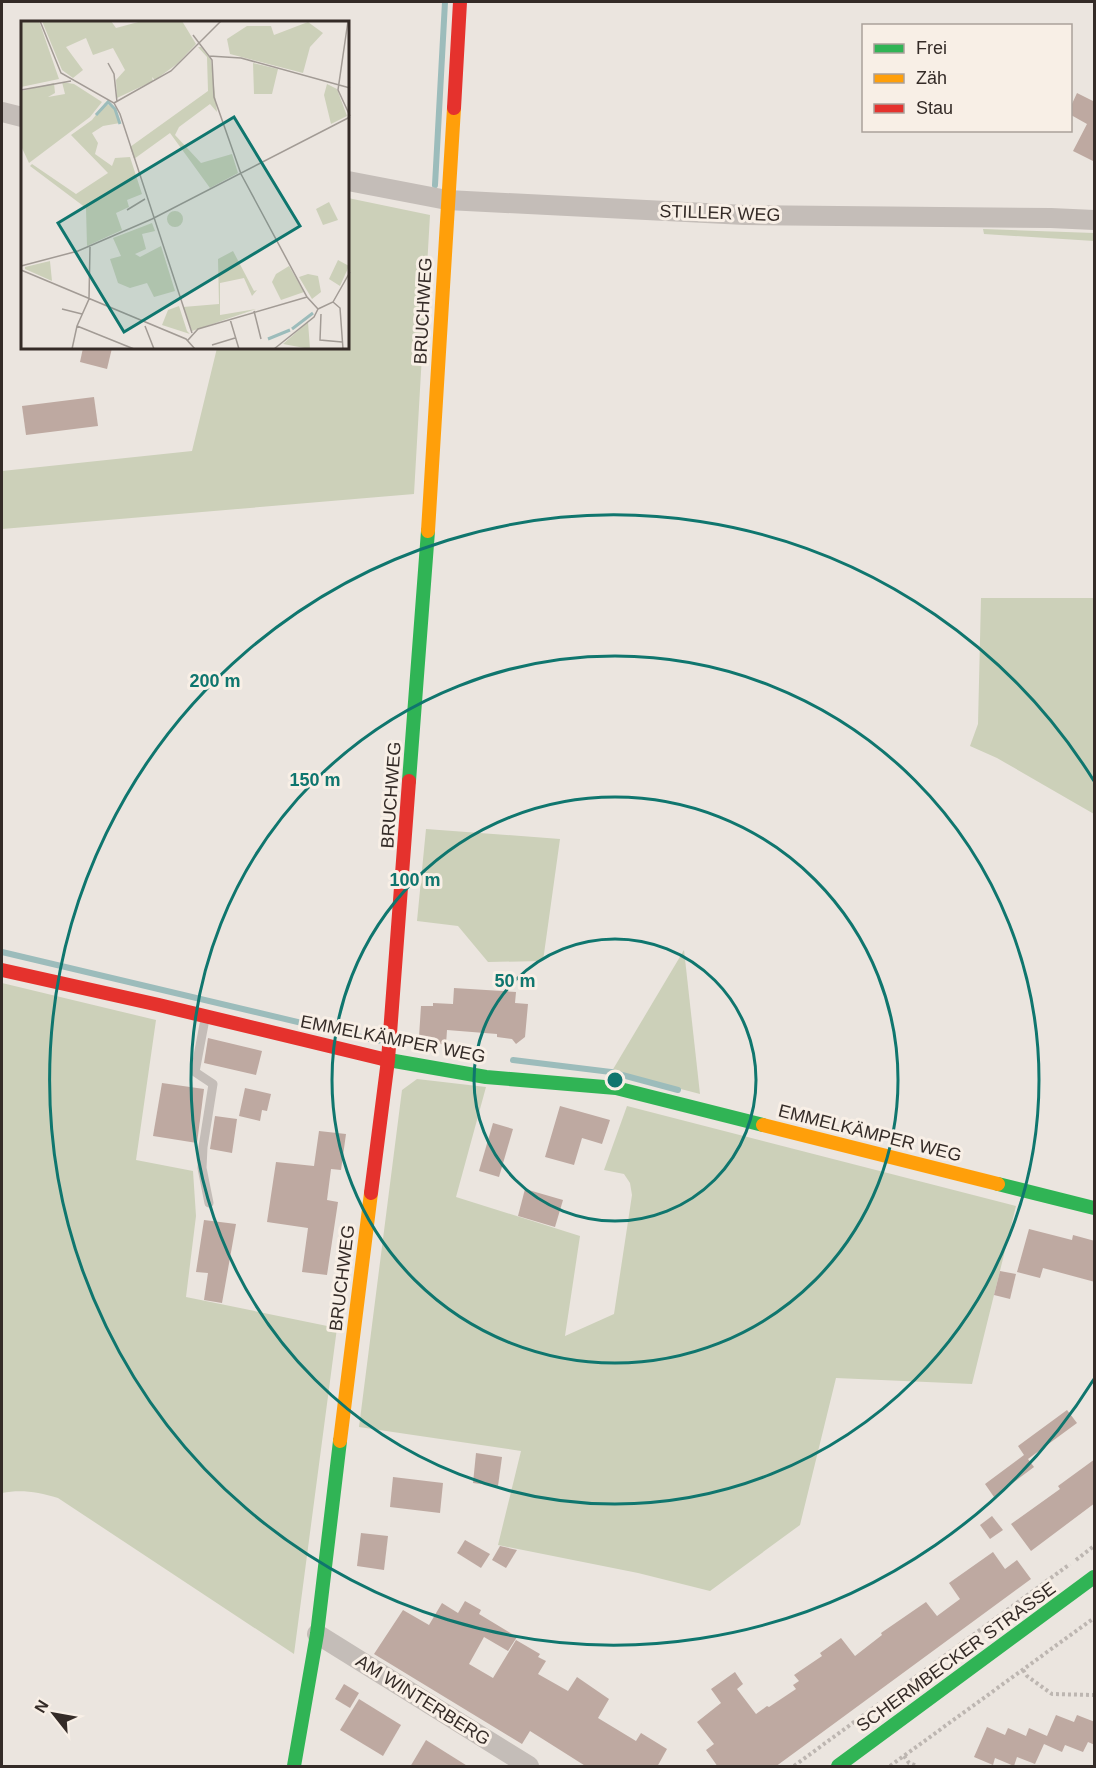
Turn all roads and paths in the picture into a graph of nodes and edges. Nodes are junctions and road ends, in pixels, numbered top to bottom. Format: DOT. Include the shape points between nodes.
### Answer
graph roads {
  1 [pos="460,2"];
  2 [pos="2,112"];
  3 [pos="21,117"];
  4 [pos="350,182"];
  5 [pos="447,200"];
  6 [pos="1095,220"];
  7 [pos="2,970"];
  8 [pos="205,1017"];
  9 [pos="388,1060"];
  10 [pos="209,1203"];
  11 [pos="1095,1208"];
  12 [pos="1095,1546"];
  13 [pos="1095,1577"];
  14 [pos="1095,1618"];
  15 [pos="317,1634"];
  16 [pos="1023,1670"];
  17 [pos="1095,1695"];
  18 [pos="904,1756"];
  19 [pos="294,1767"];
  20 [pos="529,1767"];
  21 [pos="794,1767"];
  22 [pos="838,1767"];
  23 [pos="890,1767"];
  24 [pos="917,1767"];
  1 -- 5 [label="street, BRUCHWEG"];
  2 -- 3 [label="street"];
  4 -- 5 [label="street, STILLER WEG"];
  5 -- 6 [label="street, STILLER WEG" via="745,215"];
  5 -- 9 [label="street, BRUCHWEG" via="431,496"];
  7 -- 8 [label="street, EMMELKÄMPER WEG"];
  8 -- 9 [label="street, EMMELKÄMPER WEG"];
  8 -- 10 [label="lane" via="195,1072 213,1084 202,1147"];
  9 -- 11 [label="street, EMMELKÄMPER WEG" via="486,1077 616,1088"];
  9 -- 15 [label="street, BRUCHWEG"];
  12 -- 21 [label="path"];
  13 -- 22 [label="street, SCHERMBECKER STRASSE"];
  14 -- 16 [label="path"];
  15 -- 19 [label="street, BRUCHWEG"];
  15 -- 20 [label="street, AM WINTERBERG"];
  16 -- 17 [label="path" via="1052,1694"];
  16 -- 18 [label="path"];
  18 -- 23 [label="path"];
  18 -- 24 [label="path"];
}
